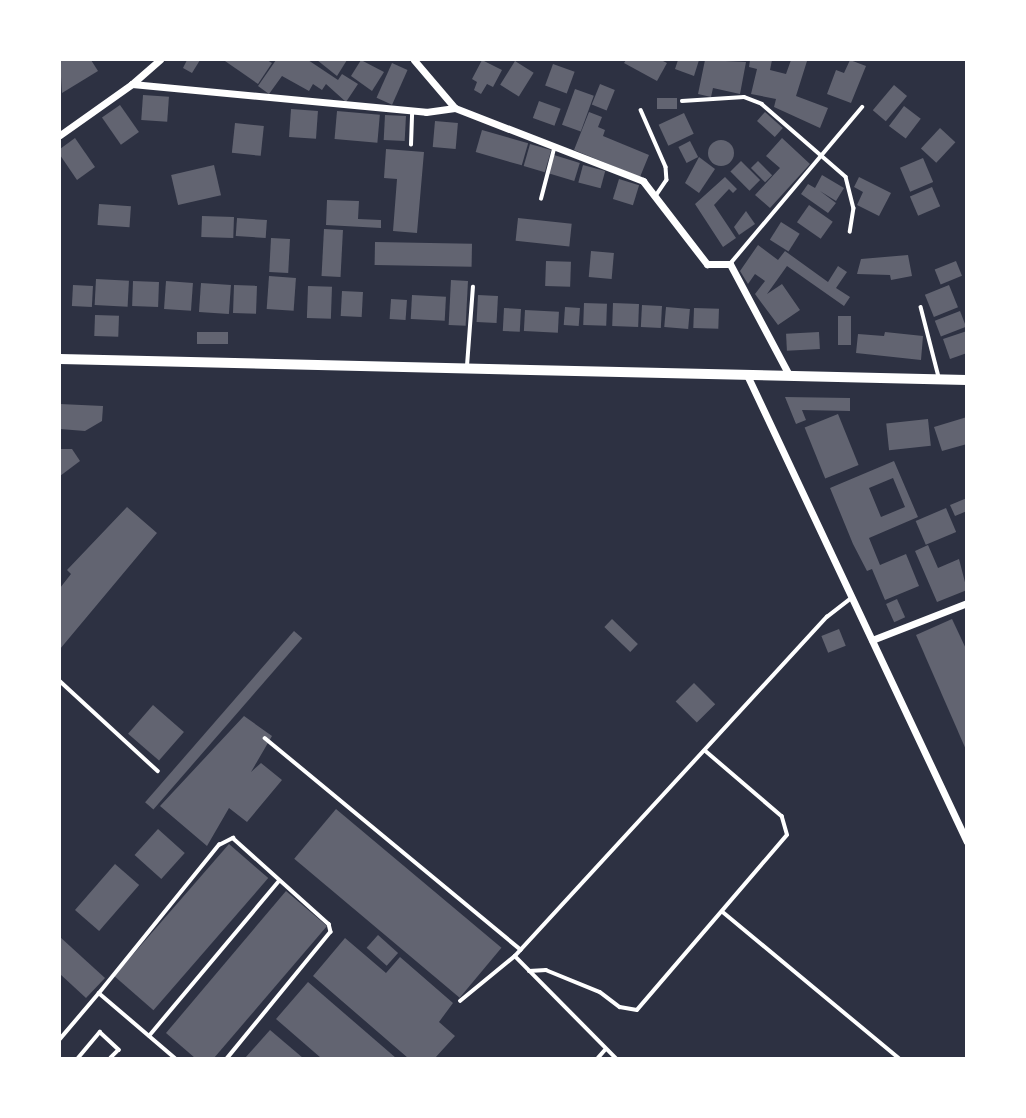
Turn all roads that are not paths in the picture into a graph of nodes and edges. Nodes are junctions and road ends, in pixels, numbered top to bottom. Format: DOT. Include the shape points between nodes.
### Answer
graph roads {
  1 [pos="160,60"];
  2 [pos="414,60"];
  3 [pos="132,84"];
  4 [pos="682,102"];
  5 [pos="862,107"];
  6 [pos="455,108"];
  7 [pos="641,110"];
  8 [pos="412,111"];
  9 [pos="60,135"];
  10 [pos="411,145"];
  11 [pos="554,147"];
  12 [pos="822,157"];
  13 [pos="655,197"];
  14 [pos="541,199"];
  15 [pos="849,232"];
  16 [pos="730,264"];
  17 [pos="473,287"];
  18 [pos="921,307"];
  19 [pos="60,359"];
  20 [pos="467,368"];
  21 [pos="747,375"];
  22 [pos="789,375"];
  23 [pos="940,379"];
  24 [pos="967,380"];
  25 [pos="851,598"];
  26 [pos="967,603"];
  27 [pos="872,640"];
  28 [pos="60,681"];
  29 [pos="265,738"];
  30 [pos="705,751"];
  31 [pos="158,771"];
  32 [pos="967,842"];
  33 [pos="278,881"];
  34 [pos="723,912"];
  35 [pos="521,950"];
  36 [pos="515,956"];
  37 [pos="529,971"];
  38 [pos="99,993"];
  39 [pos="460,1002"];
  40 [pos="149,1036"];
  41 [pos="60,1039"];
  42 [pos="605,1050"];
  43 [pos="78,1059"];
  44 [pos="111,1059"];
  45 [pos="175,1059"];
  46 [pos="228,1059"];
  47 [pos="598,1059"];
  48 [pos="616,1059"];
  49 [pos="899,1059"];
  1 -- 3 [label="street"];
  2 -- 6 [label="street"];
  3 -- 8 [label="street"];
  3 -- 9 [label="street"];
  4 -- 12 [label="lane" via="744,97 762,104"];
  5 -- 12 [label="lane"];
  6 -- 8 [label="street"];
  6 -- 11 [label="street"];
  7 -- 13 [label="lane" via="666,167 667,180"];
  8 -- 10 [label="lane"];
  11 -- 13 [label="street" via="643,181"];
  11 -- 14 [label="lane"];
  12 -- 15 [label="lane" via="846,177 852,190"];
  12 -- 16 [label="lane"];
  13 -- 16 [label="street" via="707,264"];
  16 -- 22 [label="street"];
  17 -- 20 [label="lane"];
  18 -- 23 [label="lane"];
  19 -- 20 [label="street"];
  20 -- 21 [label="street"];
  21 -- 22 [label="street"];
  21 -- 25 [label="street"];
  22 -- 23 [label="street"];
  23 -- 24 [label="street"];
  25 -- 27 [label="street"];
  25 -- 30 [label="lane" via="827,617"];
  26 -- 27 [label="street"];
  27 -- 32 [label="street"];
  28 -- 31 [label="lane"];
  29 -- 35 [label="lane"];
  30 -- 34 [label="lane" via="782,817 787,835"];
  30 -- 35 [label="lane"];
  33 -- 38 [label="lane" via="233,838 226,839"];
  33 -- 40 [label="lane"];
  33 -- 46 [label="lane" via="329,924 331,932"];
  34 -- 37 [label="lane" via="637,1010 620,1007 600,992 546,970"];
  34 -- 49 [label="lane"];
  35 -- 36 [label="lane"];
  36 -- 37 [label="lane"];
  36 -- 39 [label="lane"];
  37 -- 42 [label="lane"];
  38 -- 40 [label="lane"];
  38 -- 41 [label="lane"];
  40 -- 45 [label="lane"];
  42 -- 47 [label="lane"];
  42 -- 48 [label="lane"];
  43 -- 44 [label="lane" via="100,1032 119,1050"];
}
